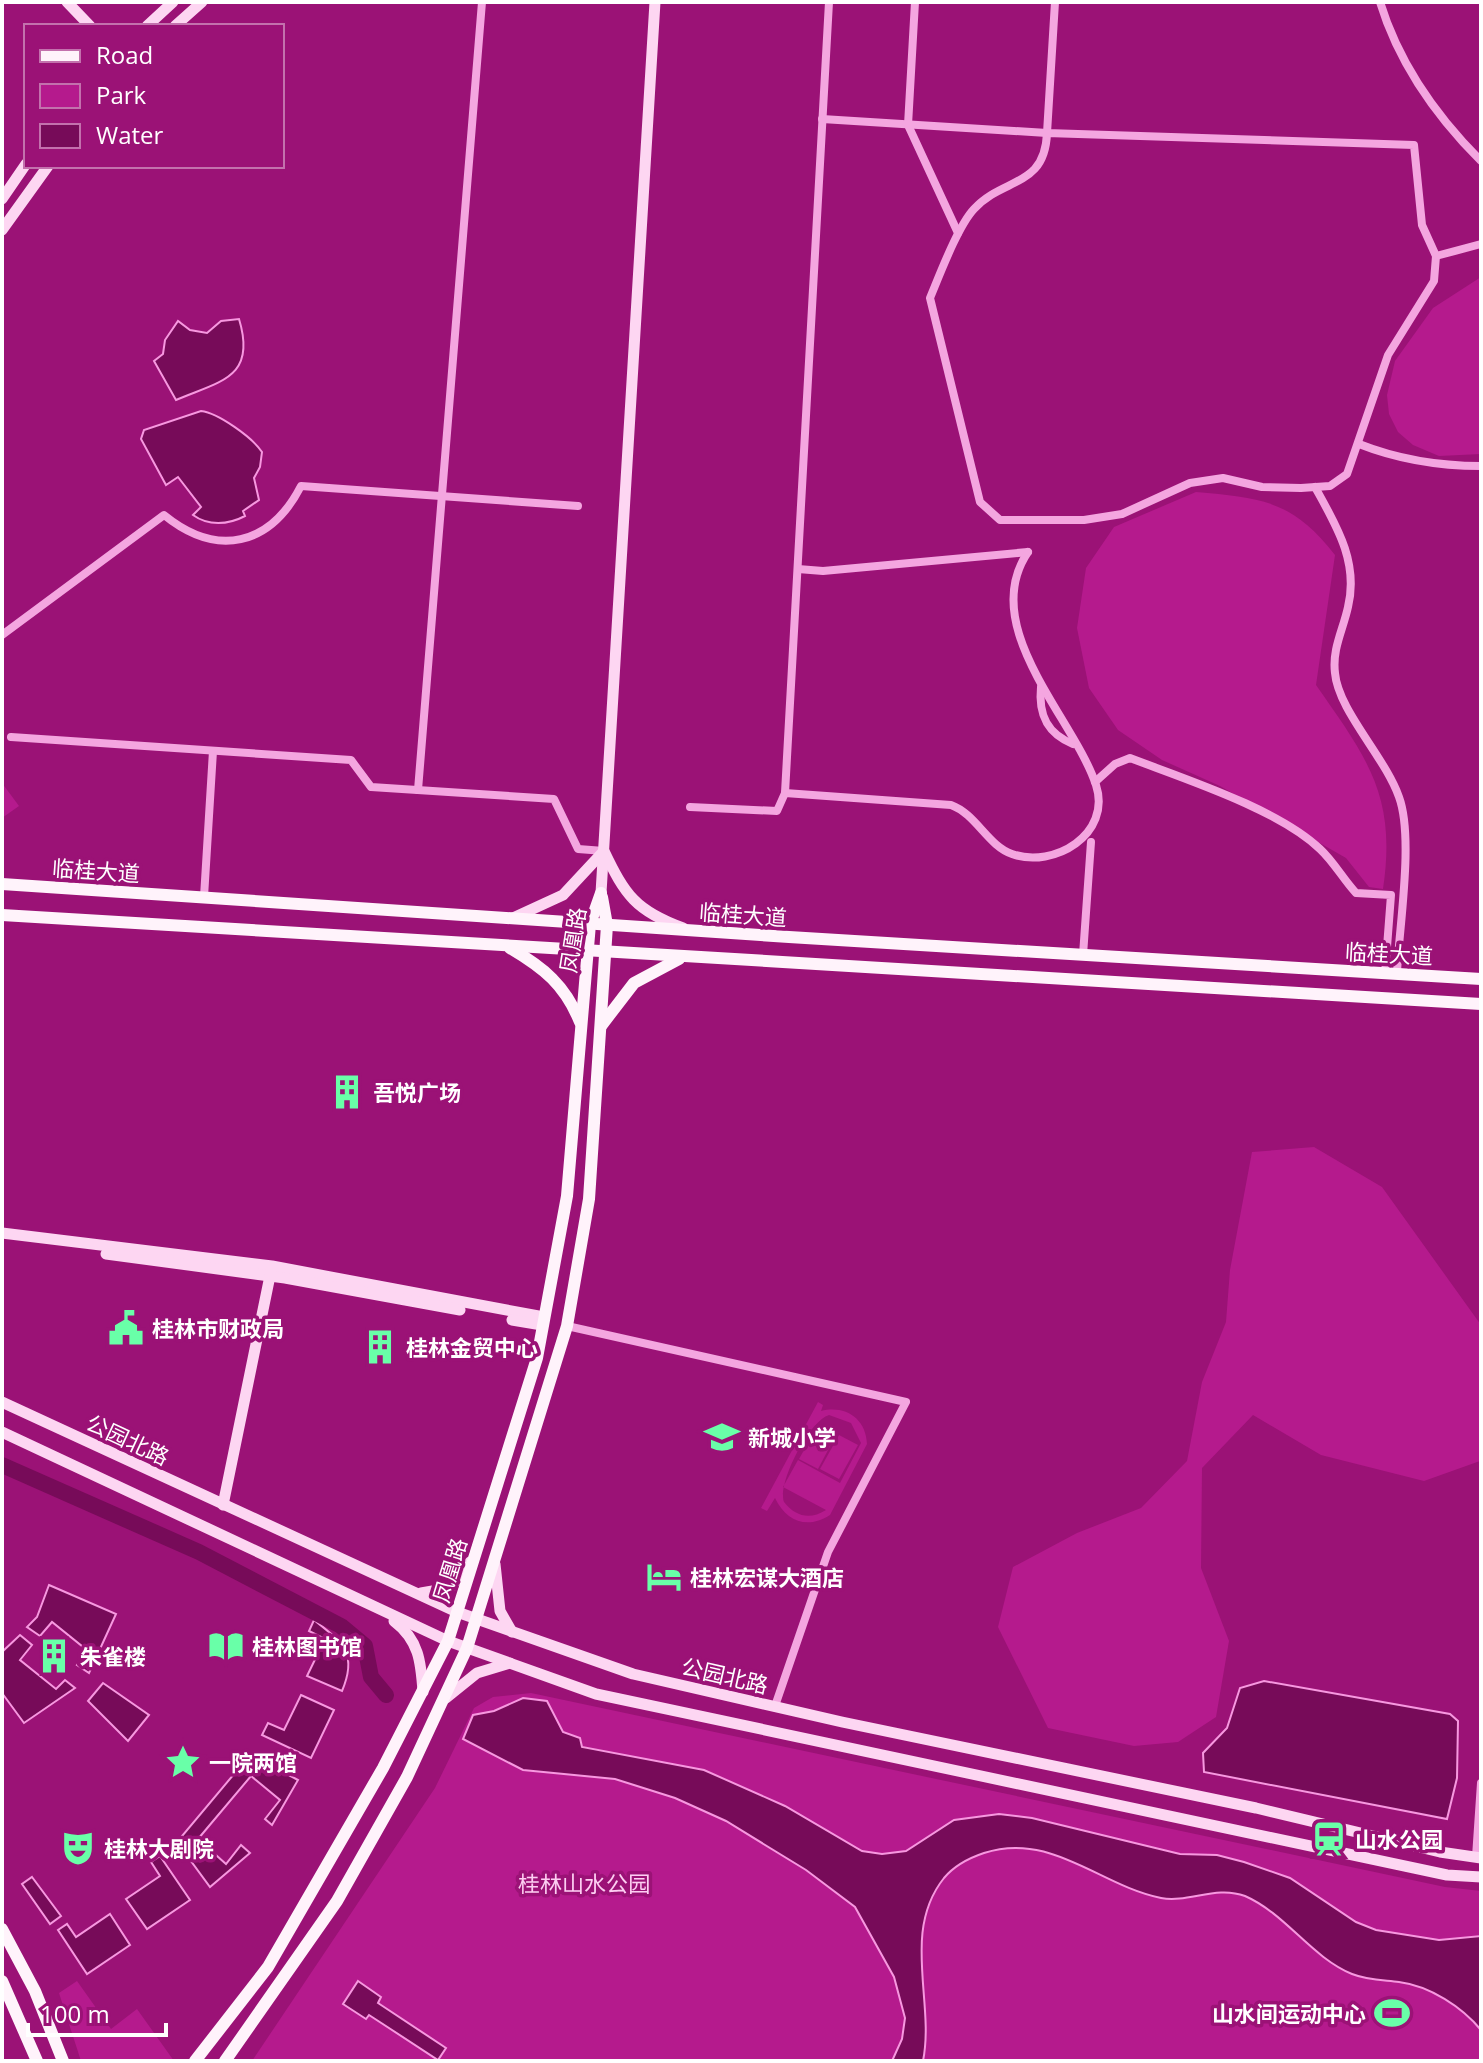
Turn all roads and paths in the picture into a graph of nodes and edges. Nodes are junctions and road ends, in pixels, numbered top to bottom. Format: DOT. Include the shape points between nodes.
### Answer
graph roads {
  1 [pos="67,2"];
  2 [pos="173,2"];
  3 [pos="202,2"];
  4 [pos="482,2"];
  5 [pos="655,2"];
  6 [pos="829,2"];
  7 [pos="915,2"];
  8 [pos="1055,2"];
  9 [pos="1380,2"];
  10 [pos="88,24"];
  11 [pos="149,24"];
  12 [pos="177,24"];
  13 [pos="822,119"];
  14 [pos="908,125"];
  15 [pos="1047,133"];
  16 [pos="1481,161"];
  17 [pos="24,167"];
  18 [pos="47,168"];
  19 [pos="2,199"];
  20 [pos="2,230"];
  21 [pos="958,233"];
  22 [pos="1481,244"];
  23 [pos="1436,256"];
  24 [pos="1359,444"];
  25 [pos="1481,466"];
  26 [pos="1315,487"];
  27 [pos="442,496"];
  28 [pos="578,506"];
  29 [pos="798,569"];
  30 [pos="2,635"];
  31 [pos="1041,687"];
  32 [pos="11,737"];
  33 [pos="1073,744"];
  34 [pos="213,751"];
  35 [pos="1095,782"];
  36 [pos="418,790"];
  37 [pos="785,793"];
  38 [pos="690,807"];
  39 [pos="1091,842"];
  40 [pos="604,851"];
  41 [pos="2,884"];
  42 [pos="601,893"];
  43 [pos="204,897"];
  44 [pos="2,915"];
  45 [pos="513,918"];
  46 [pos="590,924"];
  47 [pos="607,925"];
  48 [pos="689,931"];
  49 [pos="507,947"];
  50 [pos="588,952"];
  51 [pos="604,953"];
  52 [pos="1083,955"];
  53 [pos="683,958"];
  54 [pos="1391,973"];
  55 [pos="1481,979"];
  56 [pos="1481,1004"];
  57 [pos="582,1025"];
  58 [pos="600,1029"];
  59 [pos="2,1233"];
  60 [pos="2,1241"];
  61 [pos="267,1271"];
  62 [pos="543,1321"];
  63 [pos="567,1326"];
  64 [pos="2,1402"];
  65 [pos="2,1432"];
  66 [pos="221,1504"];
  67 [pos="475,1555"];
  68 [pos="495,1562"];
  69 [pos="415,1593"];
  70 [pos="378,1608"];
  71 [pos="457,1612"];
  72 [pos="476,1619"];
  73 [pos="512,1632"];
  74 [pos="448,1641"];
  75 [pos="467,1648"];
  76 [pos="510,1663"];
  77 [pos="423,1692"];
  78 [pos="442,1701"];
  79 [pos="775,1706"];
  80 [pos="1481,1783"];
  81 [pos="1479,1857"];
  82 [pos="1481,1877"];
  83 [pos="2,1929"];
  84 [pos="2,1981"];
  85 [pos="37,2061"];
  86 [pos="63,2061"];
  87 [pos="195,2061"];
  88 [pos="225,2061"];
  1 -- 10 [label="main road"];
  2 -- 11 [label="main road"];
  3 -- 12 [label="main road"];
  4 -- 27 [label="street"];
  5 -- 40 [label="main road"];
  6 -- 13 [label="street"];
  7 -- 14 [label="street"];
  8 -- 15 [label="street"];
  9 -- 16 [label="street" via="1416,84 1446,126"];
  13 -- 14 [label="street"];
  13 -- 29 [label="street"];
  14 -- 15 [label="street"];
  14 -- 21 [label="street"];
  15 -- 21 [label="street" via="1042,164 973,209"];
  15 -- 23 [label="street" via="1414,145 1422,225"];
  17 -- 19 [label="main road"];
  18 -- 20 [label="main road"];
  21 -- 26 [label="street" via="930,298 931,316 980,502 1000,520 1084,520 1122,514 1190,483 1223,478 1262,487"];
  22 -- 23 [label="street"];
  23 -- 24 [label="street" via="1434,281 1388,355"];
  24 -- 25 [label="street" via="1451,466"];
  24 -- 26 [label="street" via="1347,474 1330,486"];
  26 -- 54 [label="street" via="1345,541 1349,569 1349,606 1335,654 1335,675 1341,697 1382,759 1400,799 1405,830"];
  27 -- 28 [label="street"];
  27 -- 30 [label="street" via="301,486 277,521 227,541 196,536 164,515"];
  27 -- 36 [label="street"];
  29 -- 31 [label="street" via="1028,552 1016,581 1015,612"];
  29 -- 37 [label="street"];
  31 -- 33 [label="street"];
  31 -- 33 [label="street" via="1048,727"];
  32 -- 34 [label="street"];
  33 -- 35 [label="street"];
  34 -- 36 [label="street" via="351,760 371,787"];
  34 -- 43 [label="street"];
  35 -- 37 [label="street" via="1095,817 1082,841 1038,858 1009,853 951,805"];
  35 -- 54 [label="street" via="1130,758 1228,796 1305,838 1356,893 1391,895"];
  36 -- 40 [label="street" via="554,799 578,849"];
  37 -- 38 [label="street" via="777,811"];
  39 -- 52 [label="street"];
  40 -- 42 [label="main road"];
  40 -- 45 [label="main road" via="563,895"];
  40 -- 48 [label="main road" via="642,910"];
  41 -- 43 [label="main road, 临桂大道"];
  42 -- 46 [label="main road, 凤凰路"];
  42 -- 47 [label="main road, 凤凰路"];
  43 -- 45 [label="main road, 临桂大道"];
  44 -- 49 [label="main road, 临桂大道"];
  45 -- 46 [label="main road, 临桂大道"];
  46 -- 47 [label="main road, 临桂大道"];
  46 -- 50 [label="main road, 凤凰路"];
  47 -- 48 [label="main road, 临桂大道"];
  47 -- 51 [label="main road, 凤凰路"];
  48 -- 52 [label="main road, 临桂大道"];
  49 -- 50 [label="main road, 临桂大道"];
  49 -- 57 [label="main road" via="561,985"];
  50 -- 51 [label="main road, 临桂大道"];
  50 -- 57 [label="main road, 凤凰路"];
  51 -- 53 [label="main road, 临桂大道"];
  51 -- 58 [label="main road, 凤凰路"];
  52 -- 54 [label="main road, 临桂大道"];
  53 -- 56 [label="main road, 临桂大道"];
  53 -- 58 [label="main road" via="634,983"];
  54 -- 55 [label="main road, 临桂大道"];
  57 -- 62 [label="main road, 凤凰路" via="567,1196"];
  58 -- 63 [label="main road, 凤凰路" via="589,1199"];
  59 -- 61 [label="main road"];
  60 -- 61 [label="main road"];
  61 -- 62 [label="main road"];
  61 -- 66 [label="main road"];
  62 -- 67 [label="main road, 凤凰路" via="537,1358"];
  63 -- 68 [label="main road, 凤凰路"];
  63 -- 79 [label="street" via="906,1402 828,1552"];
  64 -- 66 [label="main road, 公园北路"];
  65 -- 70 [label="main road, 公园北路"];
  66 -- 69 [label="main road, 公园北路"];
  67 -- 69 [label="main road" via="450,1588"];
  67 -- 71 [label="main road, 凤凰路"];
  68 -- 72 [label="main road, 凤凰路"];
  68 -- 73 [label="main road" via="500,1611"];
  69 -- 71 [label="main road, 公园北路"];
  70 -- 74 [label="main road, 公园北路"];
  70 -- 77 [label="main road" via="409,1633 418,1651"];
  71 -- 72 [label="main road, 公园北路"];
  71 -- 74 [label="main road, 凤凰路"];
  72 -- 73 [label="main road, 公园北路"];
  72 -- 75 [label="main road, 凤凰路"];
  73 -- 79 [label="main road, 公园北路" via="633,1674"];
  74 -- 75 [label="main road, 公园北路"];
  74 -- 77 [label="main road, 凤凰路"];
  75 -- 76 [label="main road, 公园北路"];
  75 -- 78 [label="main road, 凤凰路"];
  76 -- 78 [label="main road" via="477,1673"];
  76 -- 82 [label="main road, 公园北路" via="596,1694 1447,1875"];
  77 -- 87 [label="main road, 凤凰路" via="268,1967"];
  78 -- 88 [label="main road, 凤凰路" via="407,1777 337,1901"];
  79 -- 81 [label="main road, 公园北路"];
  80 -- 81 [label="street"];
  83 -- 86 [label="main road"];
  84 -- 85 [label="main road"];
}
